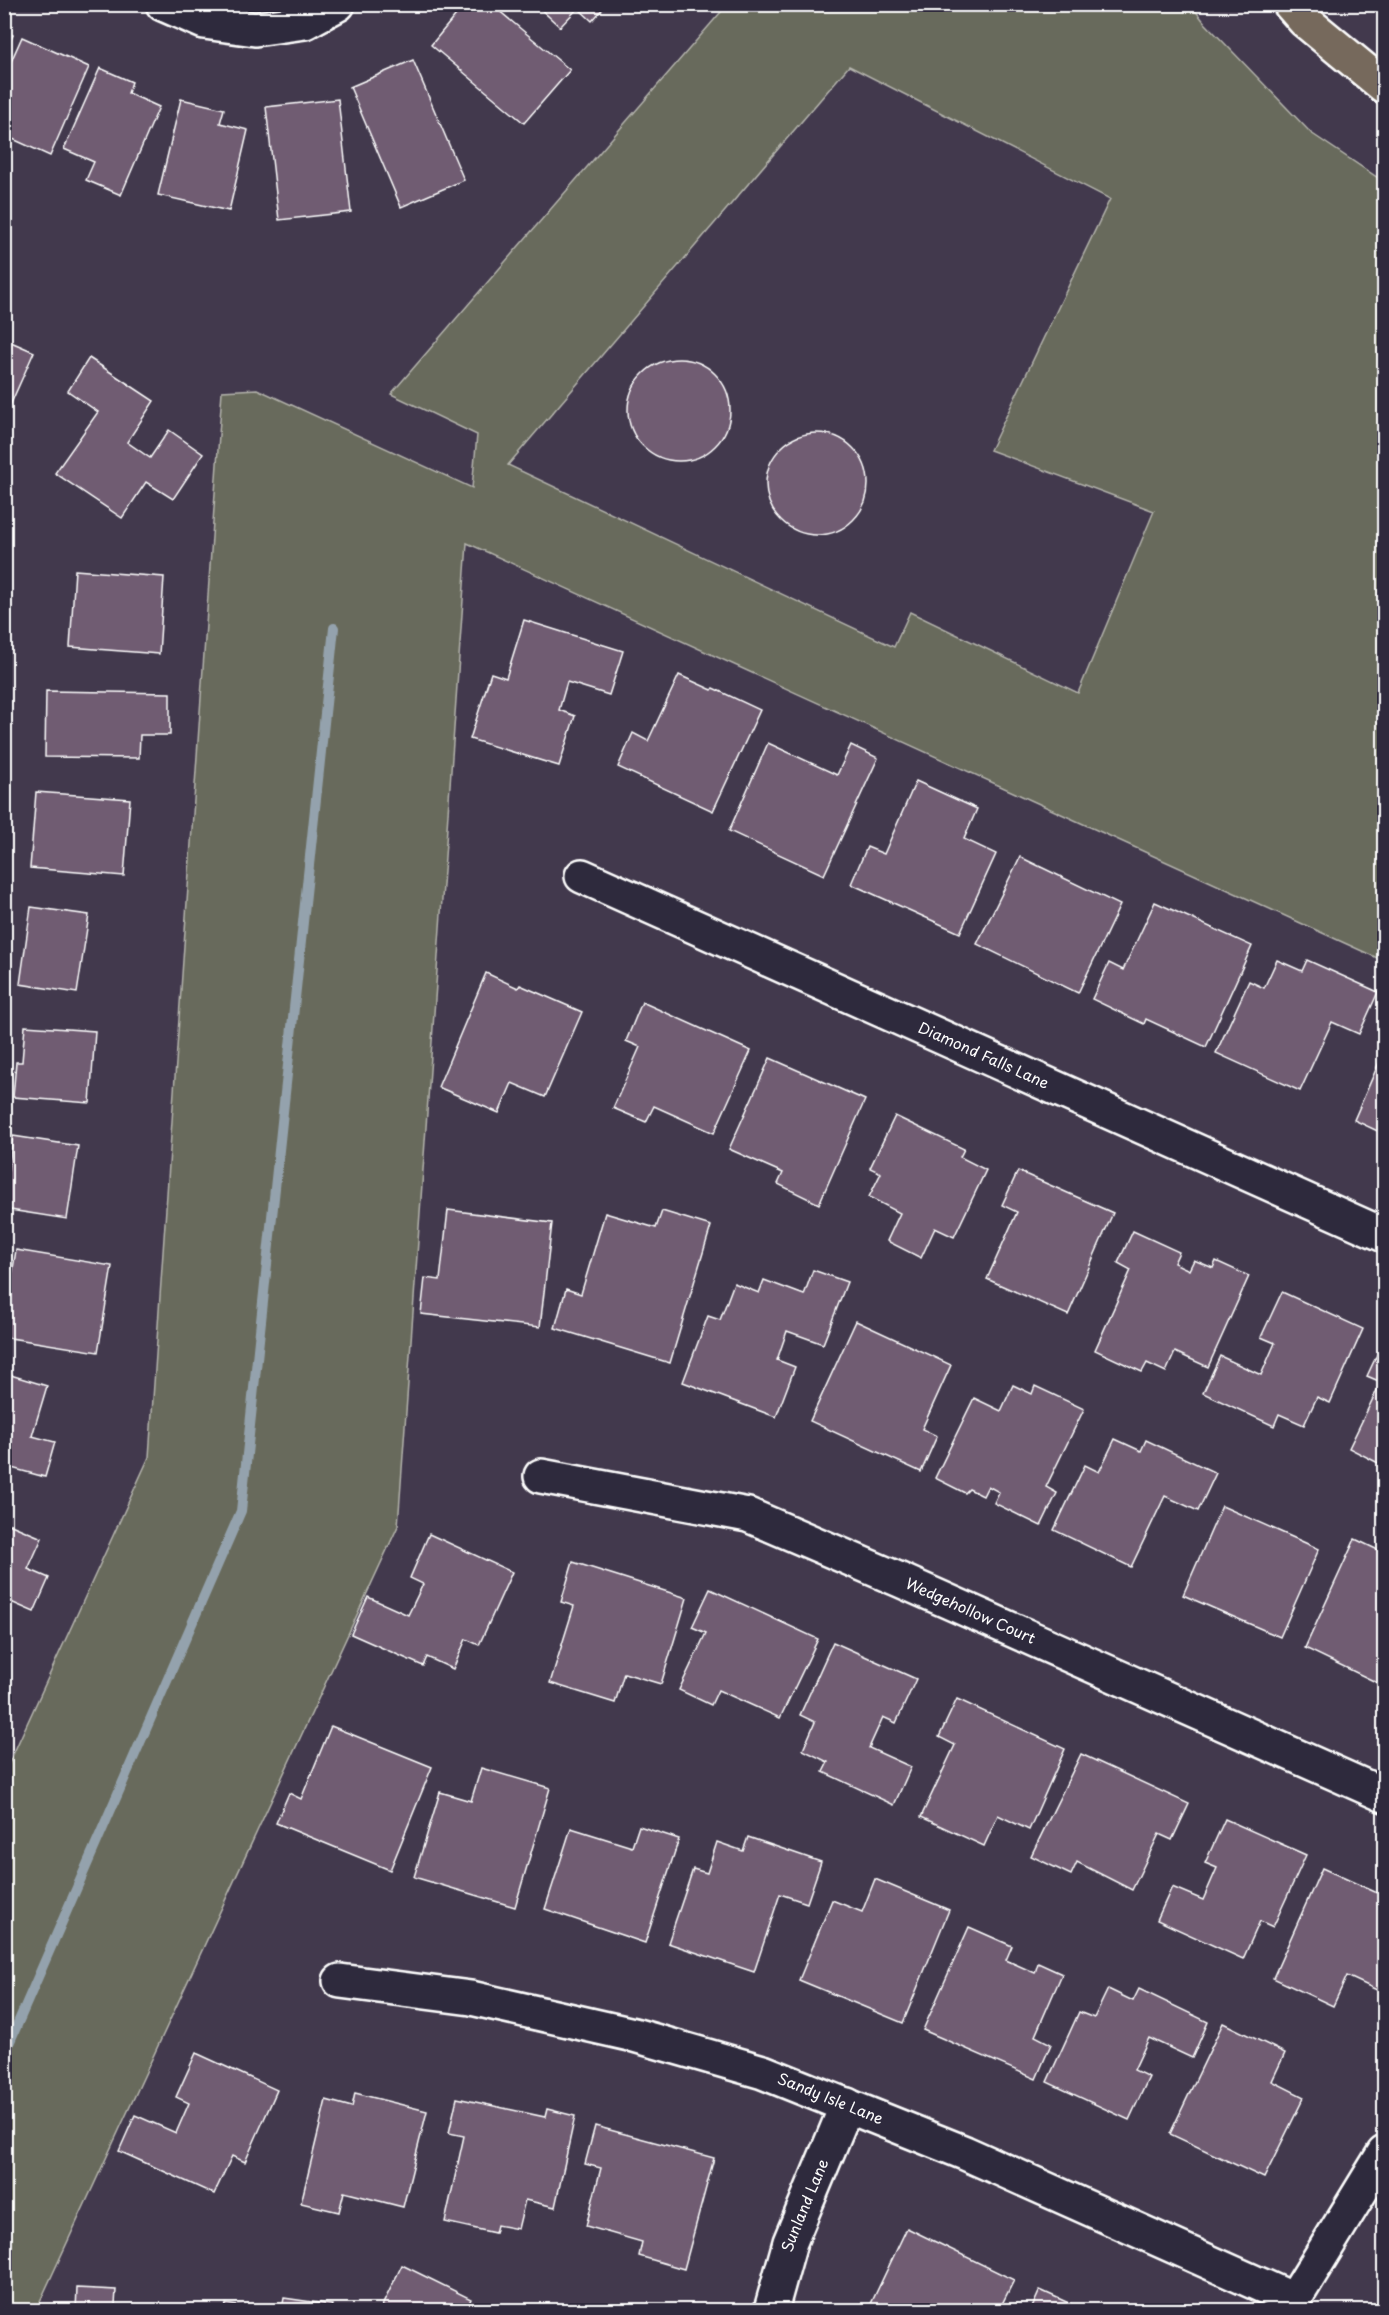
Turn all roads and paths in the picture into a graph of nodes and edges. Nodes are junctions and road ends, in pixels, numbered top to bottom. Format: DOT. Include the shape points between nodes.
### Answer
graph roads {
  1 [pos="163,4"];
  2 [pos="338,4"];
  3 [pos="1290,4"];
  4 [pos="1384,86"];
  5 [pos="582,876"];
  6 [pos="1384,1235"];
  7 [pos="541,1476"];
  8 [pos="1384,1795"];
  9 [pos="340,1981"];
  10 [pos="847,2105"];
  11 [pos="1384,2153"];
  12 [pos="771,2310"];
  1 -- 2 [label="street" via="204,22 255,29 305,22"];
  3 -- 4 [label="main road"];
  5 -- 6 [label="street, Diamond Falls Lane"];
  7 -- 8 [label="street, Wedgehollow Court" via="748,1515"];
  9 -- 10 [label="street, Sandy Isle Lane" via="471,1998 634,2035 763,2072"];
  10 -- 11 [label="street, Sandy Isle Lane" via="965,2153 1294,2300"];
  10 -- 12 [label="street, Sunland Lane" via="790,2242"];
}
